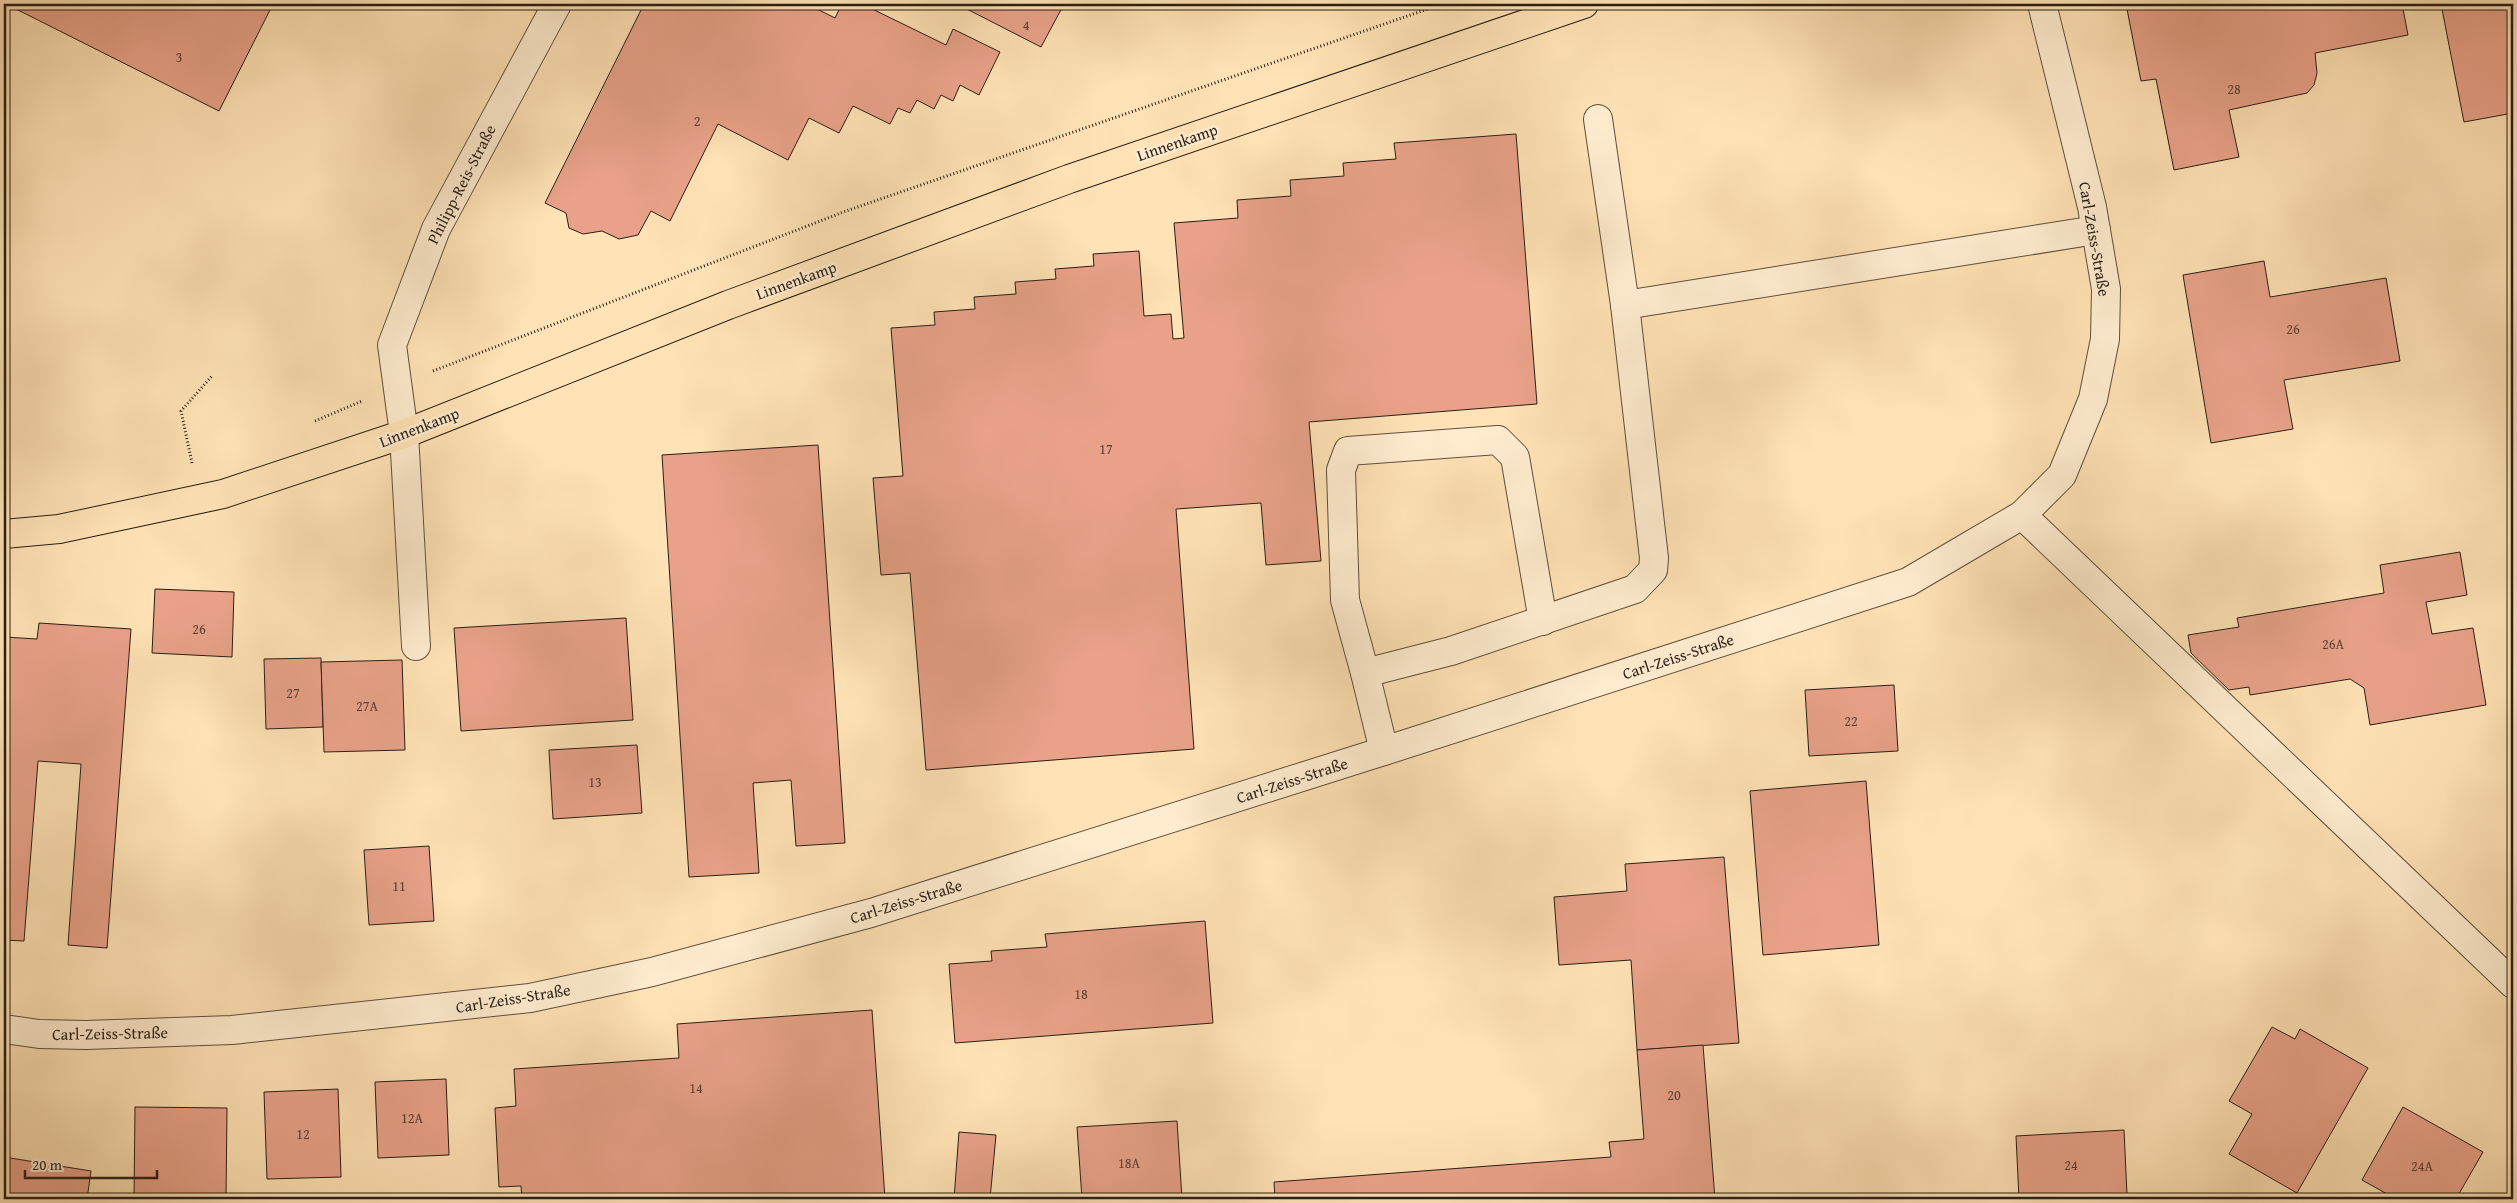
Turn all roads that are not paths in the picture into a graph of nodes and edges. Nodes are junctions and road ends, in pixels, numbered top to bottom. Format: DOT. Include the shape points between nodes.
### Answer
graph roads {
  1 [pos="557,4"];
  2 [pos="1584,4"];
  3 [pos="2042,4"];
  4 [pos="1536,11"];
  5 [pos="1598,119"];
  6 [pos="2096,230"];
  7 [pos="1625,305"];
  8 [pos="404,434"];
  9 [pos="2022,514"];
  10 [pos="4,534"];
  11 [pos="1543,621"];
  12 [pos="416,646"];
  13 [pos="1365,673"];
  14 [pos="1384,751"];
  15 [pos="2513,984"];
  16 [pos="4,1029"];
  1 -- 8 [label="street, Philipp-Reis-Straße" via="436,229 392,345"];
  2 -- 4 [label="main road, Linnenkamp"];
  3 -- 6 [label="street, Carl-Zeiss-Straße"];
  4 -- 8 [label="main road, Linnenkamp" via="728,305"];
  5 -- 7 [label="street"];
  6 -- 7 [label="street"];
  6 -- 9 [label="street, Carl-Zeiss-Straße" via="2106,289 2105,339 2093,399 2062,475"];
  7 -- 11 [label="street" via="1653,570 1636,589"];
  8 -- 10 [label="main road, Linnenkamp" via="223,494 59,529"];
  8 -- 12 [label="street, Philipp-Reis-Straße"];
  9 -- 14 [label="street, Carl-Zeiss-Straße" via="1908,582"];
  9 -- 15 [label="street"];
  11 -- 13 [label="street" via="1451,651"];
  11 -- 13 [label="street" via="1515,458 1498,440 1348,451 1341,470 1345,600"];
  13 -- 14 [label="street"];
  14 -- 16 [label="street, Carl-Zeiss-Straße" via="871,913 652,972 530,998 232,1030 86,1035"];
}
